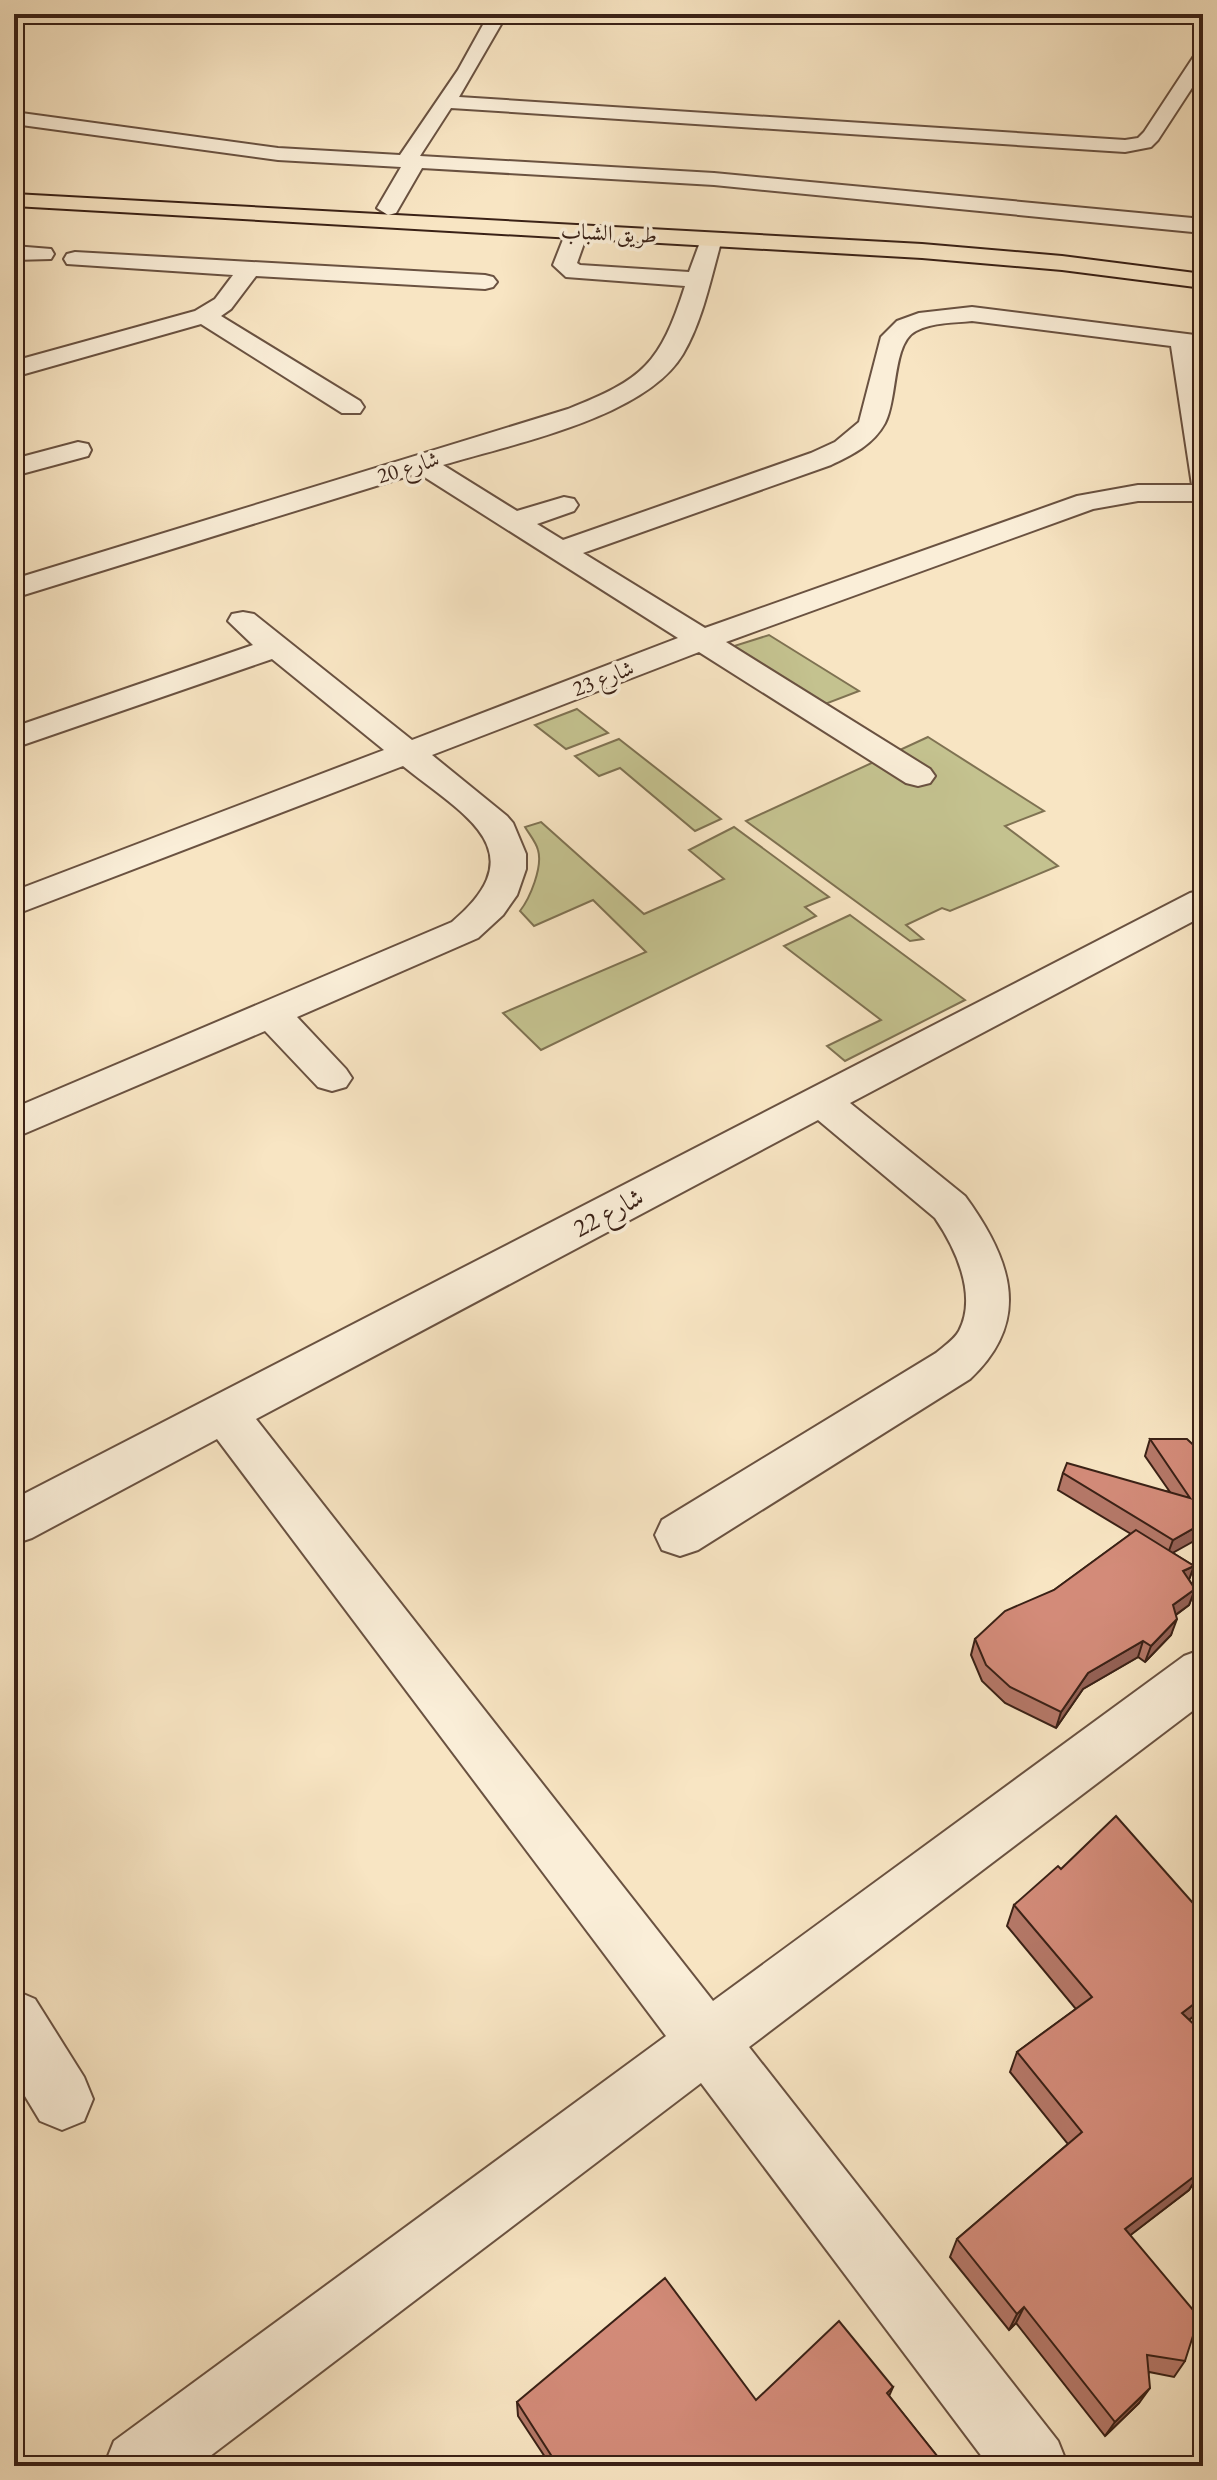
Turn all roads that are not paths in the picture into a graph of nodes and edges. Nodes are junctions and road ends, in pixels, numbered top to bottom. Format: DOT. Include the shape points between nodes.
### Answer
graph roads {
  1 [pos="388,14"];
  2 [pos="497,16"];
  3 [pos="1203,57"];
  4 [pos="445,102"];
  5 [pos="14,118"];
  6 [pos="410,161"];
  7 [pos="15,198"];
  8 [pos="388,208"];
  9 [pos="1203,226"];
  10 [pos="577,232"];
  11 [pos="711,239"];
  12 [pos="14,253"];
  13 [pos="43,254"];
  14 [pos="75,259"];
  15 [pos="1203,265"];
  16 [pos="249,269"];
  17 [pos="697,280"];
  18 [pos="1203,281"];
  19 [pos="485,282"];
  20 [pos="204,316"];
  21 [pos="1193,341"];
  22 [pos="14,369"];
  23 [pos="351,407"];
  24 [pos="78,450"];
  25 [pos="421,463"];
  26 [pos="14,468"];
  27 [pos="1203,481"];
  28 [pos="1203,493"];
  29 [pos="564,505"];
  30 [pos="514,522"];
  31 [pos="560,551"];
  32 [pos="14,589"];
  33 [pos="243,621"];
  34 [pos="702,640"];
  35 [pos="277,647"];
  36 [pos="14,738"];
  37 [pos="409,752"];
  38 [pos="918,776"];
  39 [pos="1203,901"];
  40 [pos="14,904"];
  41 [pos="271,1014"];
  42 [pos="332,1078"];
  43 [pos="821,1101"];
  44 [pos="14,1124"];
  45 [pos="224,1413"];
  46 [pos="14,1523"];
  47 [pos="680,1535"];
  48 [pos="1203,1672"];
  49 [pos="14,2020"];
  50 [pos="707,2042"];
  51 [pos="62,2099"];
  52 [pos="139,2466"];
  53 [pos="1033,2466"];
  1 -- 2 [label="street"];
  2 -- 4 [label="street"];
  3 -- 4 [label="street" via="1151,136 1144,143 1125,146"];
  4 -- 6 [label="street"];
  5 -- 6 [label="street" via="217,148"];
  6 -- 8 [label="street"];
  6 -- 9 [label="street" via="699,177"];
  7 -- 8 [label="main road, طريق الشباب"];
  7 -- 10 [label="main road, طريق الشباب"];
  8 -- 15 [label="main road, طريق الشباب" via="995,242"];
  10 -- 11 [label="main road, طريق الشباب"];
  10 -- 17 [label="street" via="565,265 574,272"];
  11 -- 17 [label="street, شارع 20"];
  11 -- 18 [label="main road, طريق الشباب" via="992,256"];
  12 -- 13 [label="street"];
  14 -- 16 [label="street"];
  16 -- 19 [label="street"];
  16 -- 20 [label="street" via="223,304"];
  17 -- 25 [label="street, شارع 20" via="670,355 639,385 577,415"];
  20 -- 22 [label="street"];
  20 -- 23 [label="street"];
  21 -- 27 [label="street"];
  21 -- 31 [label="street" via="988,315 916,322 893,337 876,420 850,446"];
  24 -- 26 [label="street"];
  25 -- 30 [label="street"];
  25 -- 32 [label="street, شارع 20"];
  28 -- 34 [label="street, شارع 23" via="1138,493 1087,502"];
  29 -- 30 [label="street"];
  30 -- 31 [label="street"];
  31 -- 34 [label="street"];
  33 -- 35 [label="street"];
  34 -- 37 [label="street, شارع 23"];
  34 -- 38 [label="street"];
  35 -- 36 [label="street"];
  35 -- 37 [label="street"];
  37 -- 40 [label="street, شارع 23"];
  37 -- 41 [label="street" via="495,823 509,854 505,886 465,930"];
  39 -- 43 [label="street, شارع 22"];
  41 -- 42 [label="street"];
  41 -- 44 [label="street"];
  43 -- 45 [label="street, شارع 22"];
  43 -- 47 [label="street" via="950,1207 984,1270 985,1319 977,1343 953,1366"];
  45 -- 46 [label="street, شارع 22"];
  45 -- 50 [label="street"];
  48 -- 50 [label="street"];
  49 -- 51 [label="street"];
  50 -- 52 [label="street"];
  50 -- 53 [label="street"];
}
